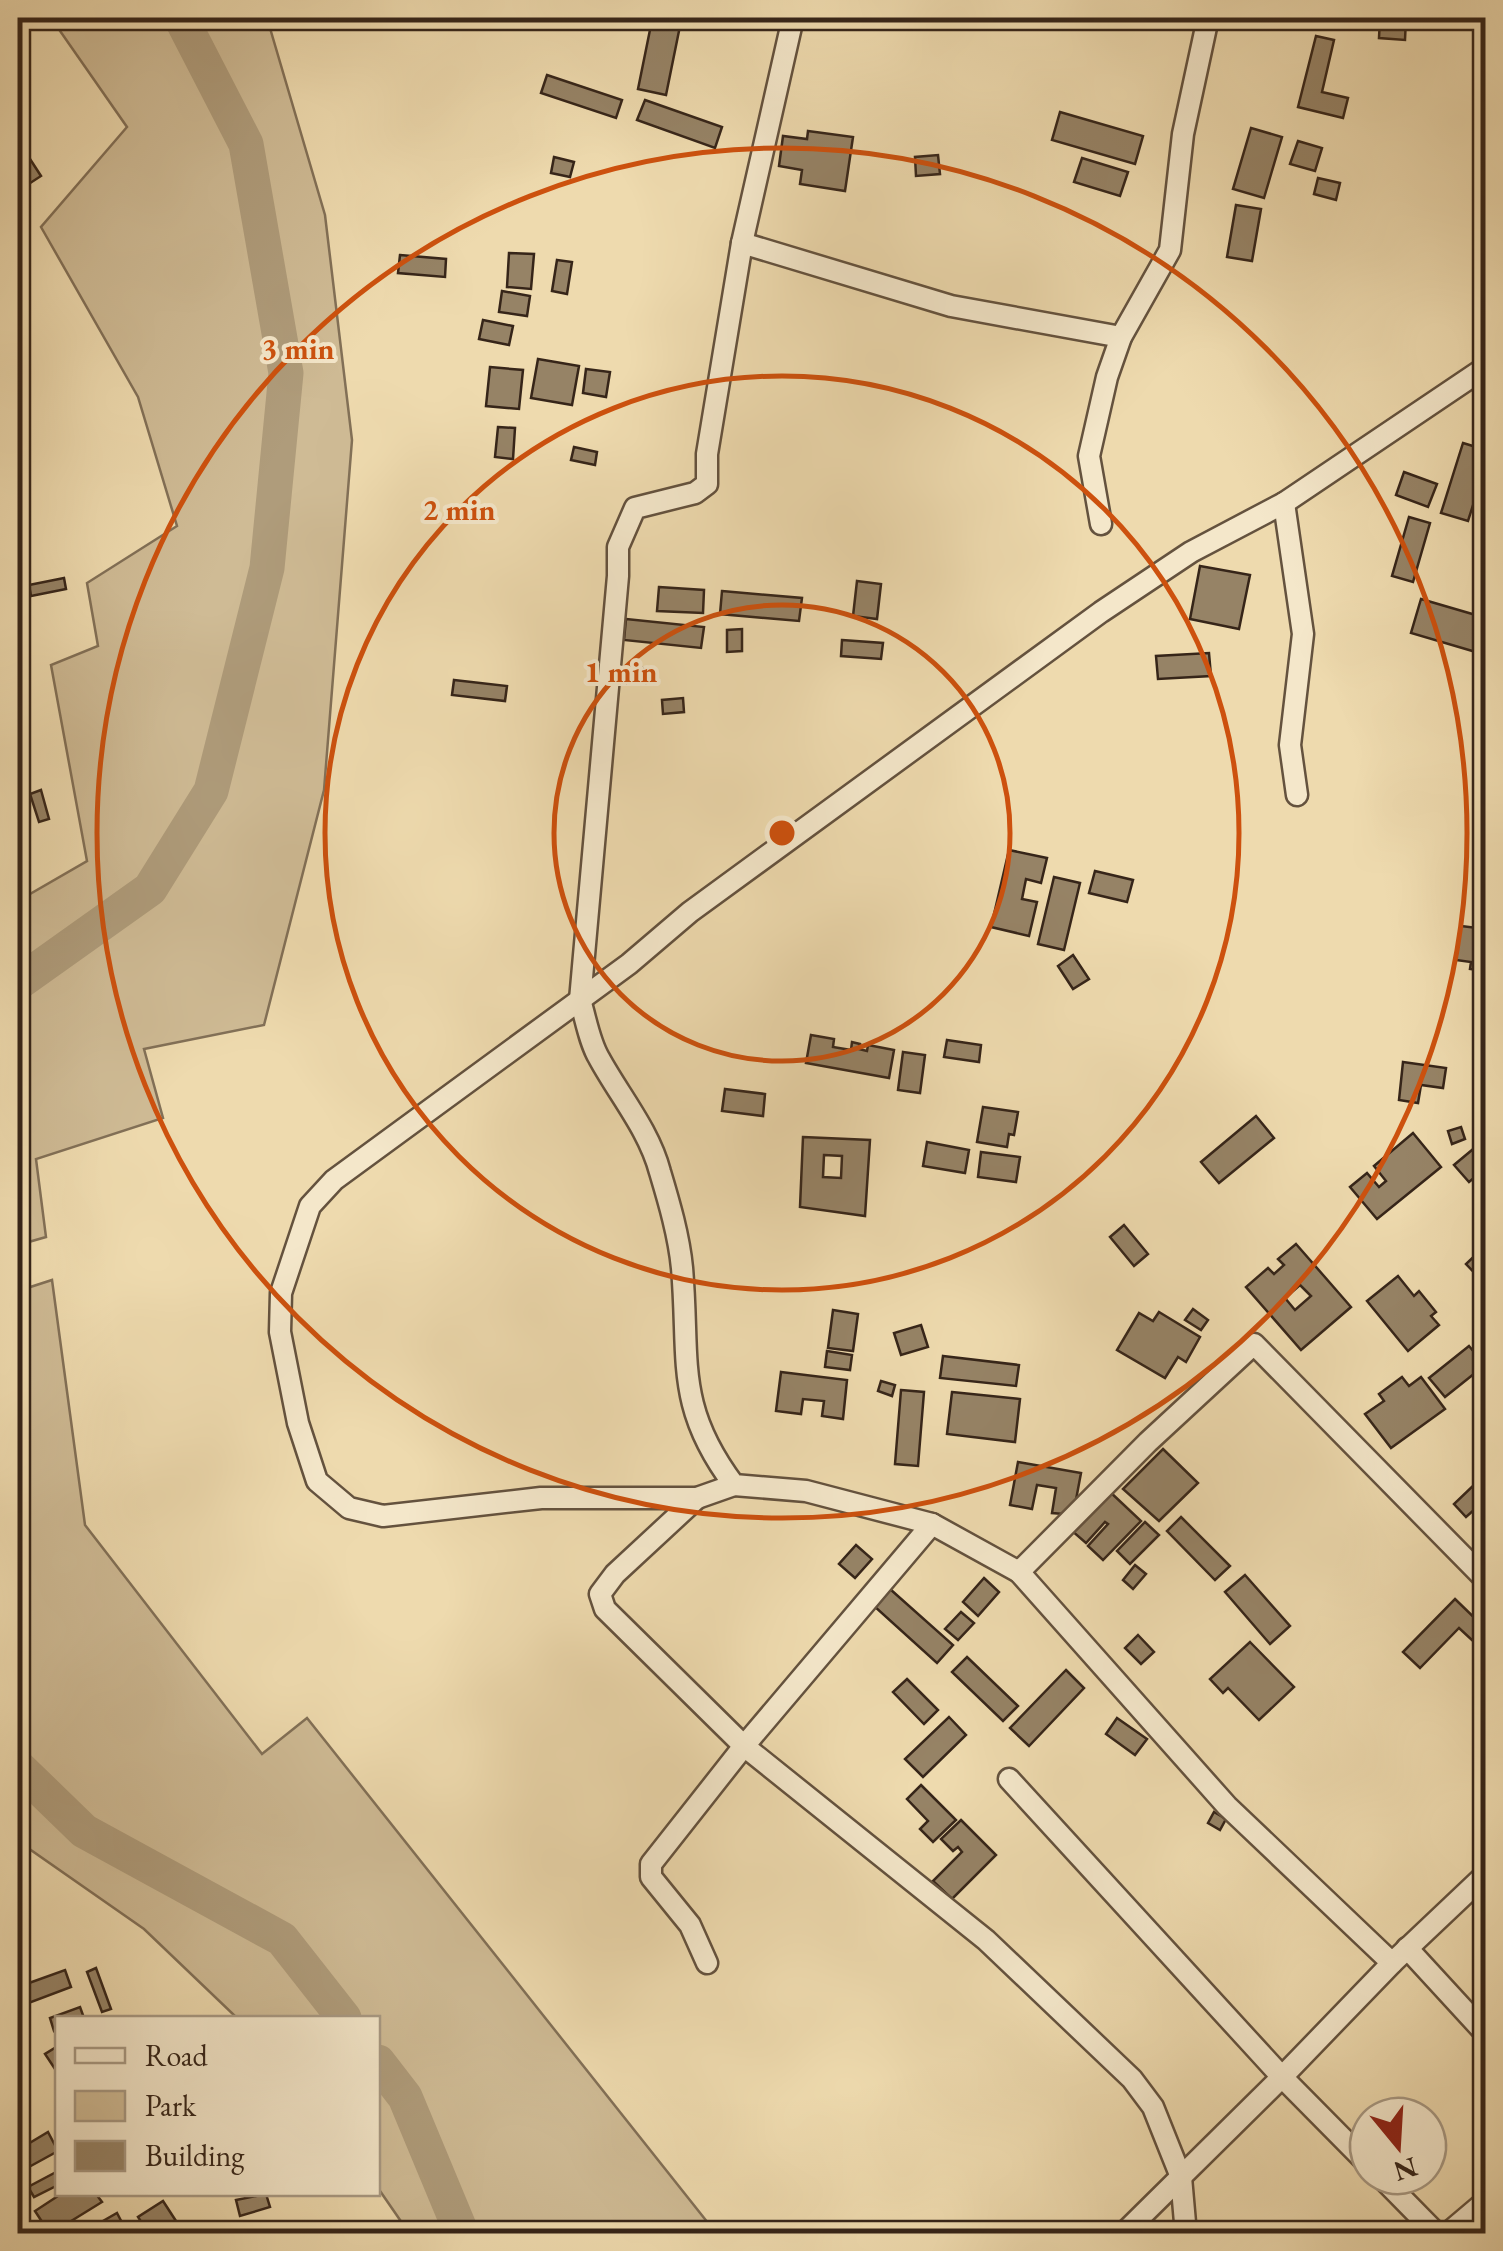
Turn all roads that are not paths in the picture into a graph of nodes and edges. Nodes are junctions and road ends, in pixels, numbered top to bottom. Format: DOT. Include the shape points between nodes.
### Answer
graph roads {
  1 [pos="793,18"];
  2 [pos="1208,18"];
  3 [pos="742,243"];
  4 [pos="1122,337"];
  5 [pos="1486,367"];
  6 [pos="1284,503"];
  7 [pos="1101,524"];
  8 [pos="1297,795"];
  9 [pos="580,1000"];
  10 [pos="734,1485"];
  11 [pos="697,1498"];
  12 [pos="932,1524"];
  13 [pos="1020,1572"];
  14 [pos="1486,1580"];
  15 [pos="744,1746"];
  16 [pos="1009,1779"];
  17 [pos="1486,1874"];
  18 [pos="1399,1956"];
  19 [pos="708,1963"];
  20 [pos="1486,2034"];
  21 [pos="1282,2077"];
  22 [pos="1348,2144"];
  23 [pos="1181,2177"];
  24 [pos="1400,2196"];
  25 [pos="1486,2201"];
  26 [pos="1123,2234"];
  27 [pos="1186,2234"];
  28 [pos="1437,2234"];
  29 [pos="1447,2234"];
  1 -- 3 [label="street"];
  2 -- 4 [label="street" via="1183,134 1170,250"];
  3 -- 4 [label="street" via="952,306"];
  3 -- 9 [label="street" via="707,484 635,508 618,547"];
  4 -- 7 [label="street" via="1089,456"];
  5 -- 6 [label="street"];
  6 -- 8 [label="street" via="1303,634 1290,745"];
  6 -- 9 [label="street" via="1190,552 1102,612"];
  9 -- 10 [label="street" via="596,1053 659,1166 682,1263 694,1416"];
  9 -- 11 [label="street" via="334,1180 310,1206 281,1293 286,1376 317,1481 349,1508 383,1516 541,1498"];
  10 -- 11 [label="street"];
  10 -- 12 [label="street" via="806,1492"];
  11 -- 15 [label="street" via="600,1594 606,1609"];
  12 -- 13 [label="street"];
  12 -- 15 [label="street"];
  13 -- 14 [label="street" via="1254,1344"];
  13 -- 18 [label="street" via="1227,1806"];
  15 -- 19 [label="street" via="651,1864 651,1877 690,1925"];
  15 -- 23 [label="street" via="986,1940 1132,2079 1153,2107"];
  16 -- 21 [label="street"];
  17 -- 18 [label="street"];
  18 -- 20 [label="street"];
  18 -- 21 [label="street"];
  21 -- 22 [label="street"];
  21 -- 23 [label="street"];
  23 -- 26 [label="street"];
  23 -- 27 [label="street"];
  24 -- 28 [label="street"];
  25 -- 29 [label="street"];
}
